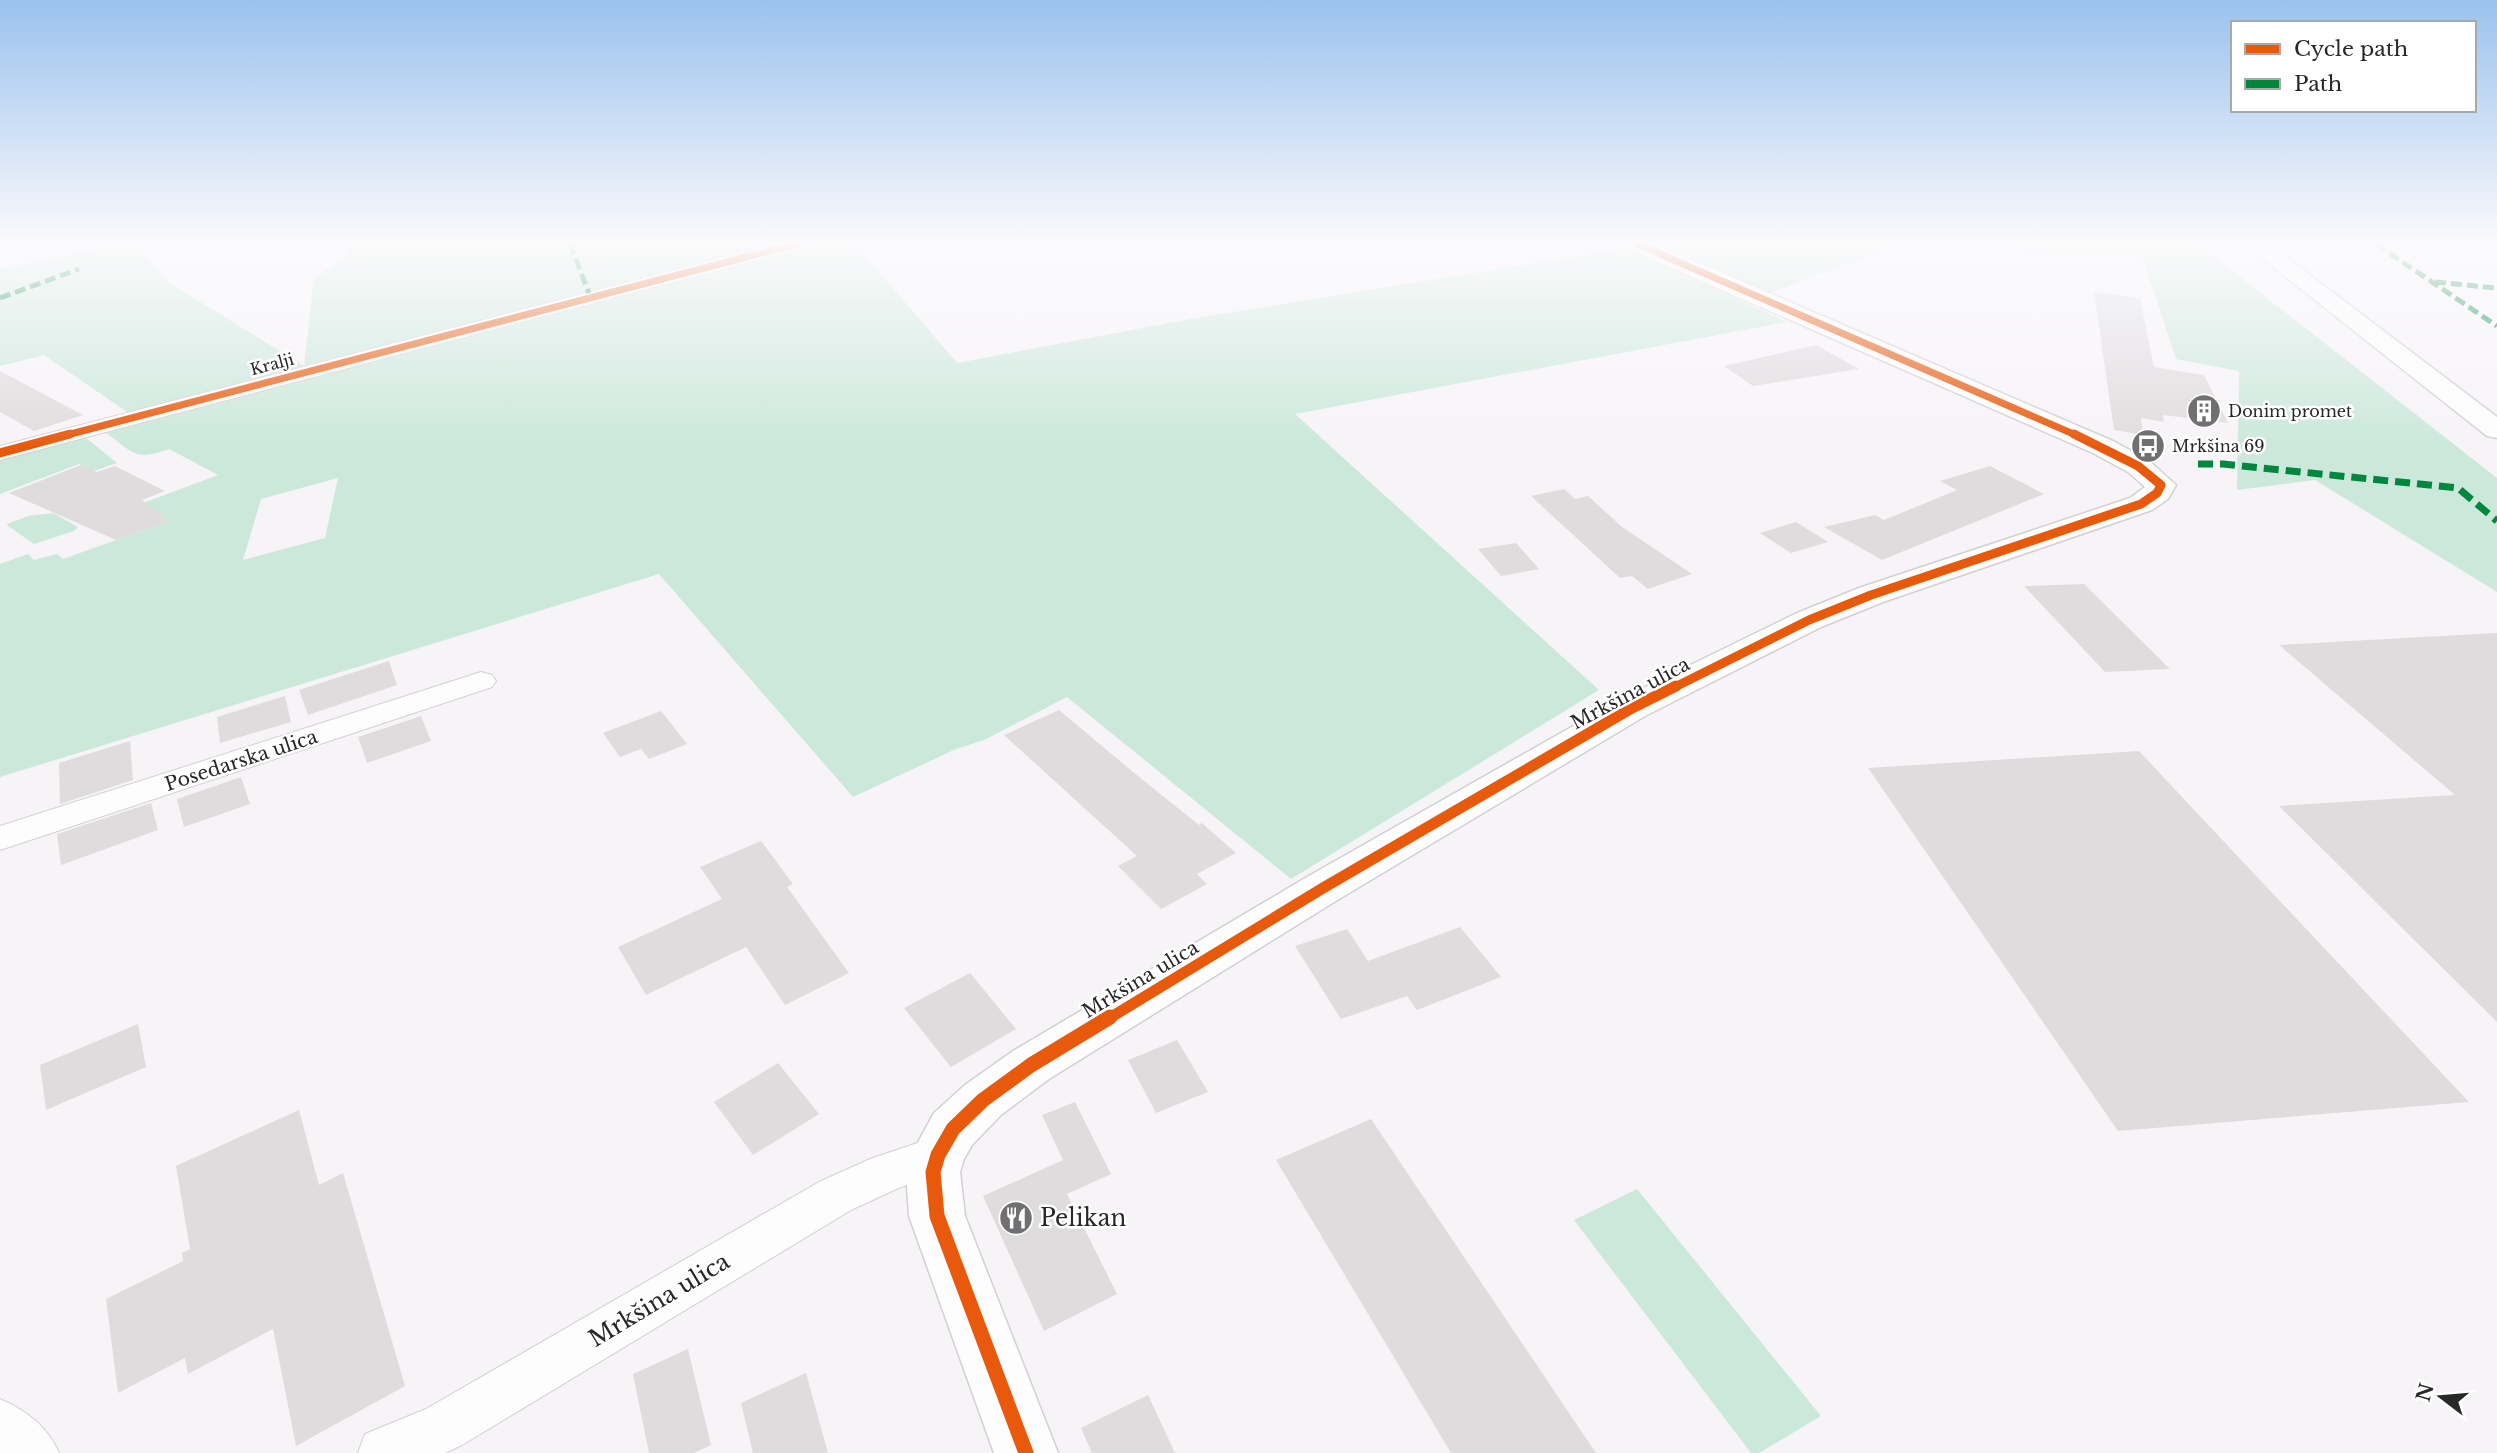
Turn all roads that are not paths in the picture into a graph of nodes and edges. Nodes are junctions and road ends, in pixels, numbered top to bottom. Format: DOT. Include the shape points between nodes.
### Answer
graph roads {
  1 [pos="533,312"];
  2 [pos="1793,312"];
  3 [pos="2343,312"];
  4 [pos="2497,430"];
  5 [pos="0,453"];
  6 [pos="481,681"];
  7 [pos="0,838"];
  8 [pos="938,1155"];
  9 [pos="0,1426"];
  10 [pos="33,1453"];
  11 [pos="384,1453"];
  12 [pos="1026,1453"];
  1 -- 5 [label="street, Kralji"];
  2 -- 8 [label="main road, Mrkšina ulica" via="2103,447 2161,485 2141,504 1971,559 1810,620 1632,708 1031,1066 983,1100 953,1129"];
  3 -- 4 [label="main road"];
  6 -- 7 [label="street, Posedarska ulica"];
  8 -- 11 [label="street, Mrkšina ulica" via="835,1196 444,1427"];
  8 -- 12 [label="main road, Mrkšina ulica" via="933,1172 937,1216"];
  9 -- 10 [label="street"];
}
